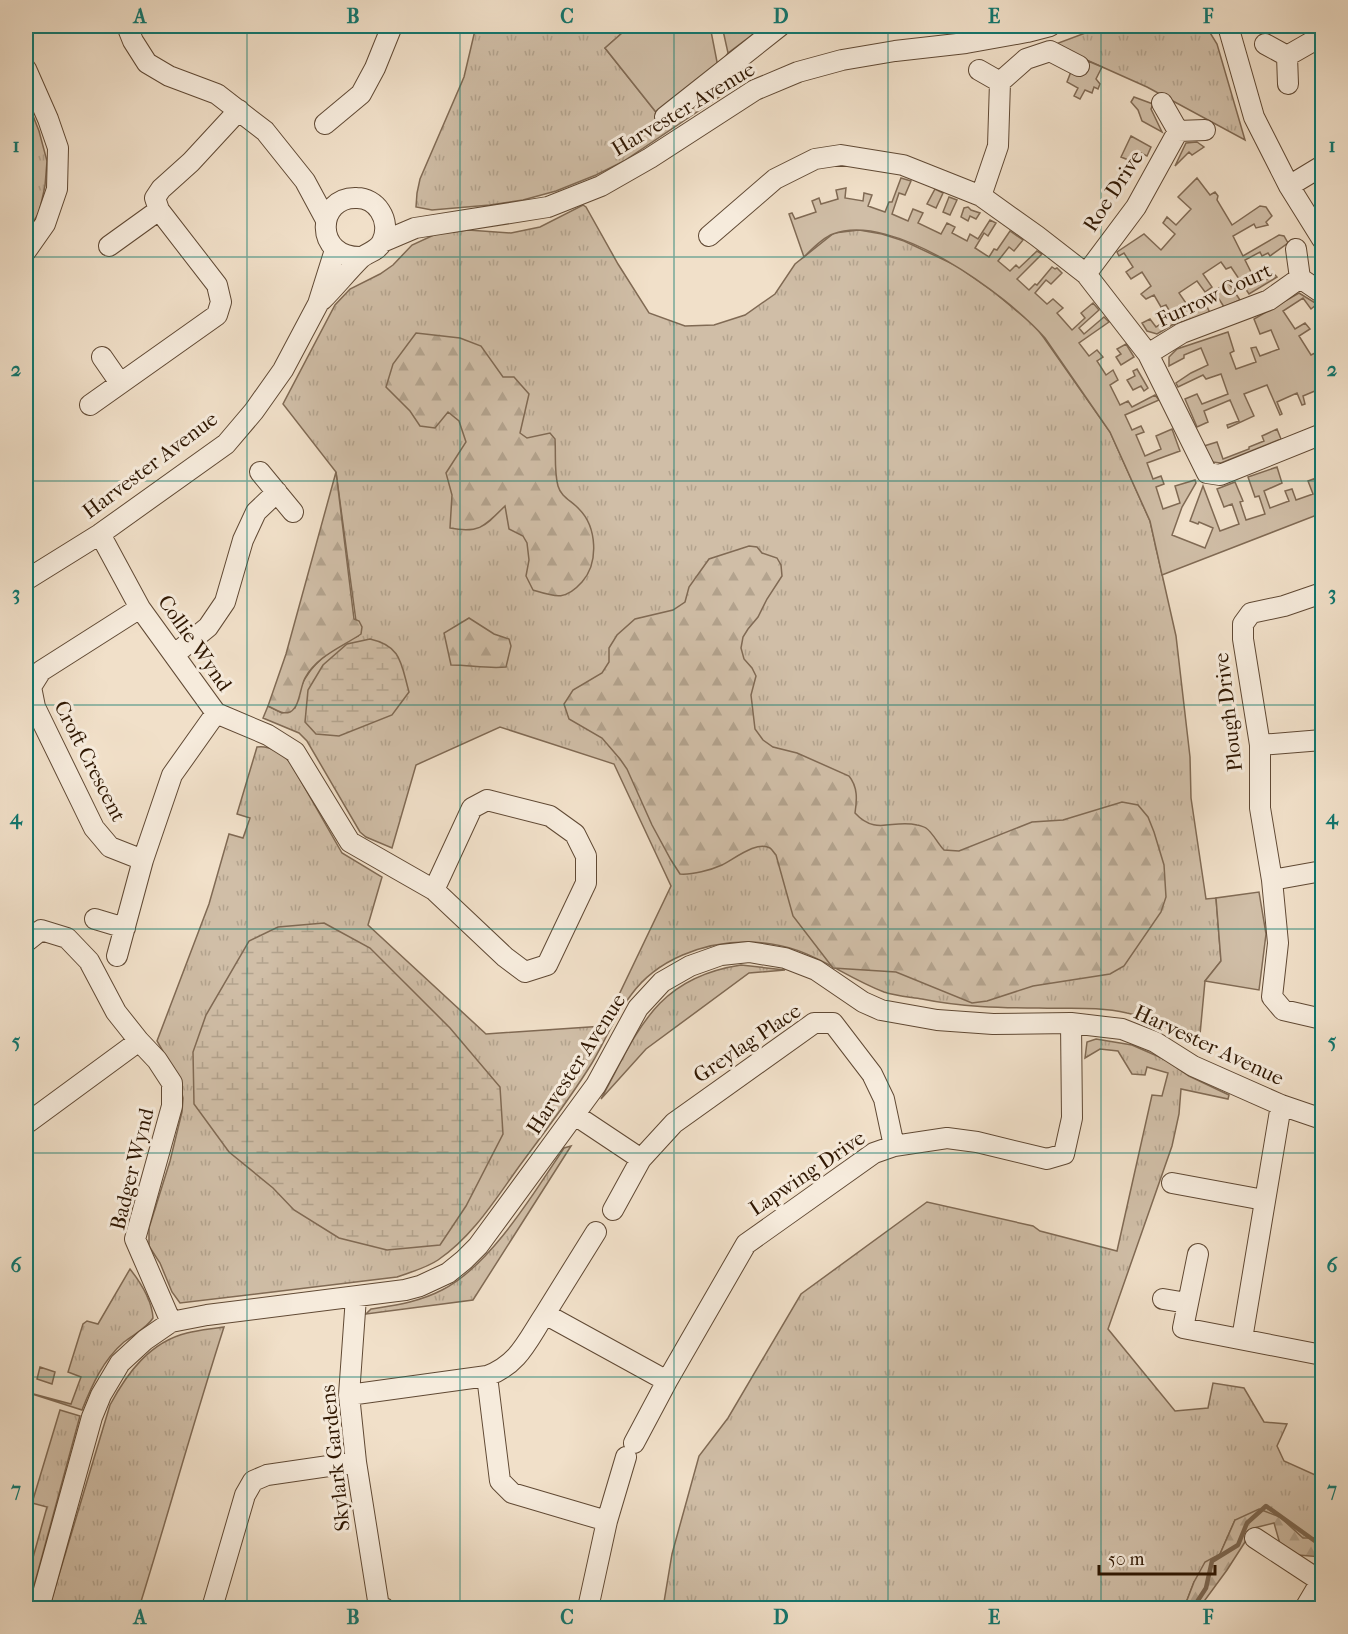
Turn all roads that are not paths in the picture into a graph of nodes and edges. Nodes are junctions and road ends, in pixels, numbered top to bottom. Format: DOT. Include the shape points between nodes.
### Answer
graph roads {
  1 [pos="127,26"];
  2 [pos="392,26"];
  3 [pos="780,26"];
  4 [pos="1050,26"];
  5 [pos="1228,26"];
  6 [pos="1323,36"];
  7 [pos="1266,44"];
  8 [pos="1287,56"];
  9 [pos="1079,66"];
  10 [pos="26,69"];
  11 [pos="979,70"];
  12 [pos="1000,82"];
  13 [pos="1288,84"];
  14 [pos="1162,103"];
  15 [pos="239,110"];
  16 [pos="665,117"];
  17 [pos="325,124"];
  18 [pos="1205,130"];
  19 [pos="1178,131"];
  20 [pos="1323,166"];
  21 [pos="305,181"];
  22 [pos="1289,186"];
  23 [pos="981,196"];
  24 [pos="342,201"];
  25 [pos="379,209"];
  26 [pos="159,210"];
  27 [pos="326,220"];
  28 [pos="415,228"];
  29 [pos="709,236"];
  30 [pos="1323,239"];
  31 [pos="382,242"];
  32 [pos="110,246"];
  33 [pos="1296,249"];
  34 [pos="335,250"];
  35 [pos="26,251"];
  36 [pos="362,257"];
  37 [pos="1086,274"];
  38 [pos="1300,279"];
  39 [pos="1323,293"];
  40 [pos="318,304"];
  41 [pos="1148,354"];
  42 [pos="102,357"];
  43 [pos="120,383"];
  44 [pos="90,405"];
  45 [pos="1323,434"];
  46 [pos="260,472"];
  47 [pos="277,492"];
  48 [pos="293,512"];
  49 [pos="100,534"];
  50 [pos="26,580"];
  51 [pos="1323,592"];
  52 [pos="140,609"];
  53 [pos="174,654"];
  54 [pos="216,714"];
  55 [pos="1323,740"];
  56 [pos="1260,744"];
  57 [pos="143,860"];
  58 [pos="1323,871"];
  59 [pos="1272,880"];
  60 [pos="434,890"];
  61 [pos="95,919"];
  62 [pos="125,928"];
  63 [pos="33,936"];
  64 [pos="117,956"];
  65 [pos="1323,1019"];
  66 [pos="1071,1023"];
  67 [pos="139,1041"];
  68 [pos="1281,1105"];
  69 [pos="574,1115"];
  70 [pos="1323,1119"];
  71 [pos="26,1124"];
  72 [pos="894,1146"];
  73 [pos="641,1159"];
  74 [pos="1172,1183"];
  75 [pos="1264,1200"];
  76 [pos="613,1210"];
  77 [pos="596,1232"];
  78 [pos="1198,1254"];
  79 [pos="356,1297"];
  80 [pos="1163,1299"];
  81 [pos="1187,1303"];
  82 [pos="545,1314"];
  83 [pos="171,1322"];
  84 [pos="1242,1339"];
  85 [pos="1323,1355"];
  86 [pos="487,1377"];
  87 [pos="667,1381"];
  88 [pos="349,1395"];
  89 [pos="356,1462"];
  90 [pos="607,1521"];
  91 [pos="1255,1538"];
  92 [pos="1322,1581"];
  93 [pos="39,1608"];
  94 [pos="212,1608"];
  95 [pos="384,1608"];
  96 [pos="588,1608"];
  97 [pos="1305,1608"];
  1 -- 15 [label="street" via="147,63 217,94"];
  2 -- 17 [label="street" via="361,94"];
  3 -- 16 [label="street"];
  4 -- 28 [label="street, Harvester Avenue" via="966,43 842,60 798,72 755,90 601,186 548,207"];
  5 -- 22 [label="street" via="1254,117"];
  6 -- 8 [label="street"];
  7 -- 8 [label="street"];
  8 -- 13 [label="street"];
  9 -- 12 [label="street" via="1050,51 1026,59"];
  10 -- 35 [label="street" via="58,148 57,189 45,224"];
  11 -- 12 [label="street"];
  12 -- 23 [label="street" via="998,146"];
  14 -- 19 [label="street"];
  15 -- 21 [label="street" via="265,131"];
  15 -- 26 [label="street" via="161,189 155,198"];
  18 -- 19 [label="street"];
  19 -- 37 [label="street, Roe Drive" via="1136,207"];
  20 -- 22 [label="street"];
  21 -- 24 [label="street"];
  21 -- 27 [label="street"];
  22 -- 30 [label="street"];
  23 -- 29 [label="street" via="903,165 842,155 815,159 774,179"];
  23 -- 37 [label="street"];
  24 -- 25 [label="street" via="361,198"];
  24 -- 27 [label="street"];
  25 -- 28 [label="street"];
  25 -- 31 [label="street" via="385,229"];
  26 -- 32 [label="street"];
  26 -- 43 [label="street" via="217,285 221,302 217,315"];
  27 -- 34 [label="street" via="329,242"];
  28 -- 31 [label="street, Harvester Avenue"];
  31 -- 36 [label="street"];
  33 -- 38 [label="street, Furrow Court"];
  34 -- 36 [label="street" via="351,258"];
  34 -- 40 [label="street, Harvester Avenue"];
  36 -- 40 [label="street, Harvester Avenue"];
  37 -- 41 [label="street"];
  38 -- 39 [label="street, Furrow Court"];
  38 -- 41 [label="street, Furrow Court" via="1269,300 1182,333"];
  40 -- 49 [label="street, Harvester Avenue" via="283,370 226,444"];
  41 -- 45 [label="street" via="1207,473 1220,476"];
  42 -- 43 [label="street"];
  43 -- 44 [label="street"];
  46 -- 47 [label="street"];
  47 -- 48 [label="street"];
  47 -- 53 [label="street" via="256,512 243,540 225,602 208,627"];
  49 -- 50 [label="street, Harvester Avenue"];
  49 -- 52 [label="street, Collie Wynd"];
  51 -- 56 [label="street, Plough Drive" via="1251,613 1243,624"];
  52 -- 53 [label="street, Collie Wynd"];
  52 -- 57 [label="street, Croft Crescent" via="41,671 31,687 35,707 94,828 110,847"];
  53 -- 54 [label="street, Collie Wynd"];
  54 -- 57 [label="street" via="172,775"];
  54 -- 60 [label="street, Collie Wynd" via="268,735 295,752 350,842"];
  55 -- 56 [label="street"];
  56 -- 59 [label="street, Plough Drive" via="1260,808"];
  57 -- 62 [label="street"];
  58 -- 59 [label="street"];
  59 -- 65 [label="street, Plough Drive" via="1278,943 1272,997 1282,1010"];
  60 -- 60 [label="street, Collie Wynd" via="525,972 548,965 586,883 586,856 575,834 550,816 488,800 472,808"];
  61 -- 62 [label="street"];
  62 -- 64 [label="street"];
  63 -- 67 [label="street, Badger Wynd" via="67,938 89,961 116,1012"];
  66 -- 68 [label="street, Harvester Avenue" via="1122,1029"];
  66 -- 69 [label="street, Harvester Avenue" via="993,1024 881,1010 816,970 785,958 749,952 721,955 662,982 638,1008 596,1085"];
  66 -- 72 [label="street, Lapwing Drive" via="1072,1118 1064,1155 1047,1159 946,1138"];
  67 -- 71 [label="street"];
  67 -- 83 [label="street, Badger Wynd" via="172,1083 172,1106 135,1239"];
  68 -- 70 [label="street, Harvester Avenue"];
  68 -- 75 [label="street"];
  69 -- 73 [label="street"];
  69 -- 79 [label="street, Harvester Avenue" via="464,1260 448,1273 420,1286"];
  72 -- 73 [label="street, Greylag Place" via="884,1099 872,1074 834,1023 814,1023 674,1122"];
  72 -- 87 [label="street, Lapwing Drive" via="857,1163 746,1244"];
  73 -- 76 [label="street, Greylag Place"];
  74 -- 75 [label="street"];
  75 -- 84 [label="street"];
  77 -- 82 [label="street"];
  78 -- 81 [label="street"];
  79 -- 83 [label="street, Harvester Avenue"];
  79 -- 88 [label="street, Skylark Gardens"];
  80 -- 81 [label="street"];
  81 -- 84 [label="street" via="1183,1328"];
  82 -- 86 [label="street" via="514,1361"];
  82 -- 87 [label="street"];
  83 -- 93 [label="street, Harvester Avenue" via="120,1363 101,1395"];
  84 -- 85 [label="street"];
  86 -- 88 [label="street"];
  86 -- 90 [label="street" via="500,1481 512,1493"];
  87 -- 90 [label="street, Lapwing Drive" via="630,1450"];
  88 -- 89 [label="street, Skylark Gardens"];
  89 -- 94 [label="street" via="267,1475 253,1481 245,1495"];
  89 -- 95 [label="street, Skylark Gardens" via="379,1607"];
  90 -- 96 [label="street"];
  91 -- 92 [label="street"];
  92 -- 97 [label="street"];
}
